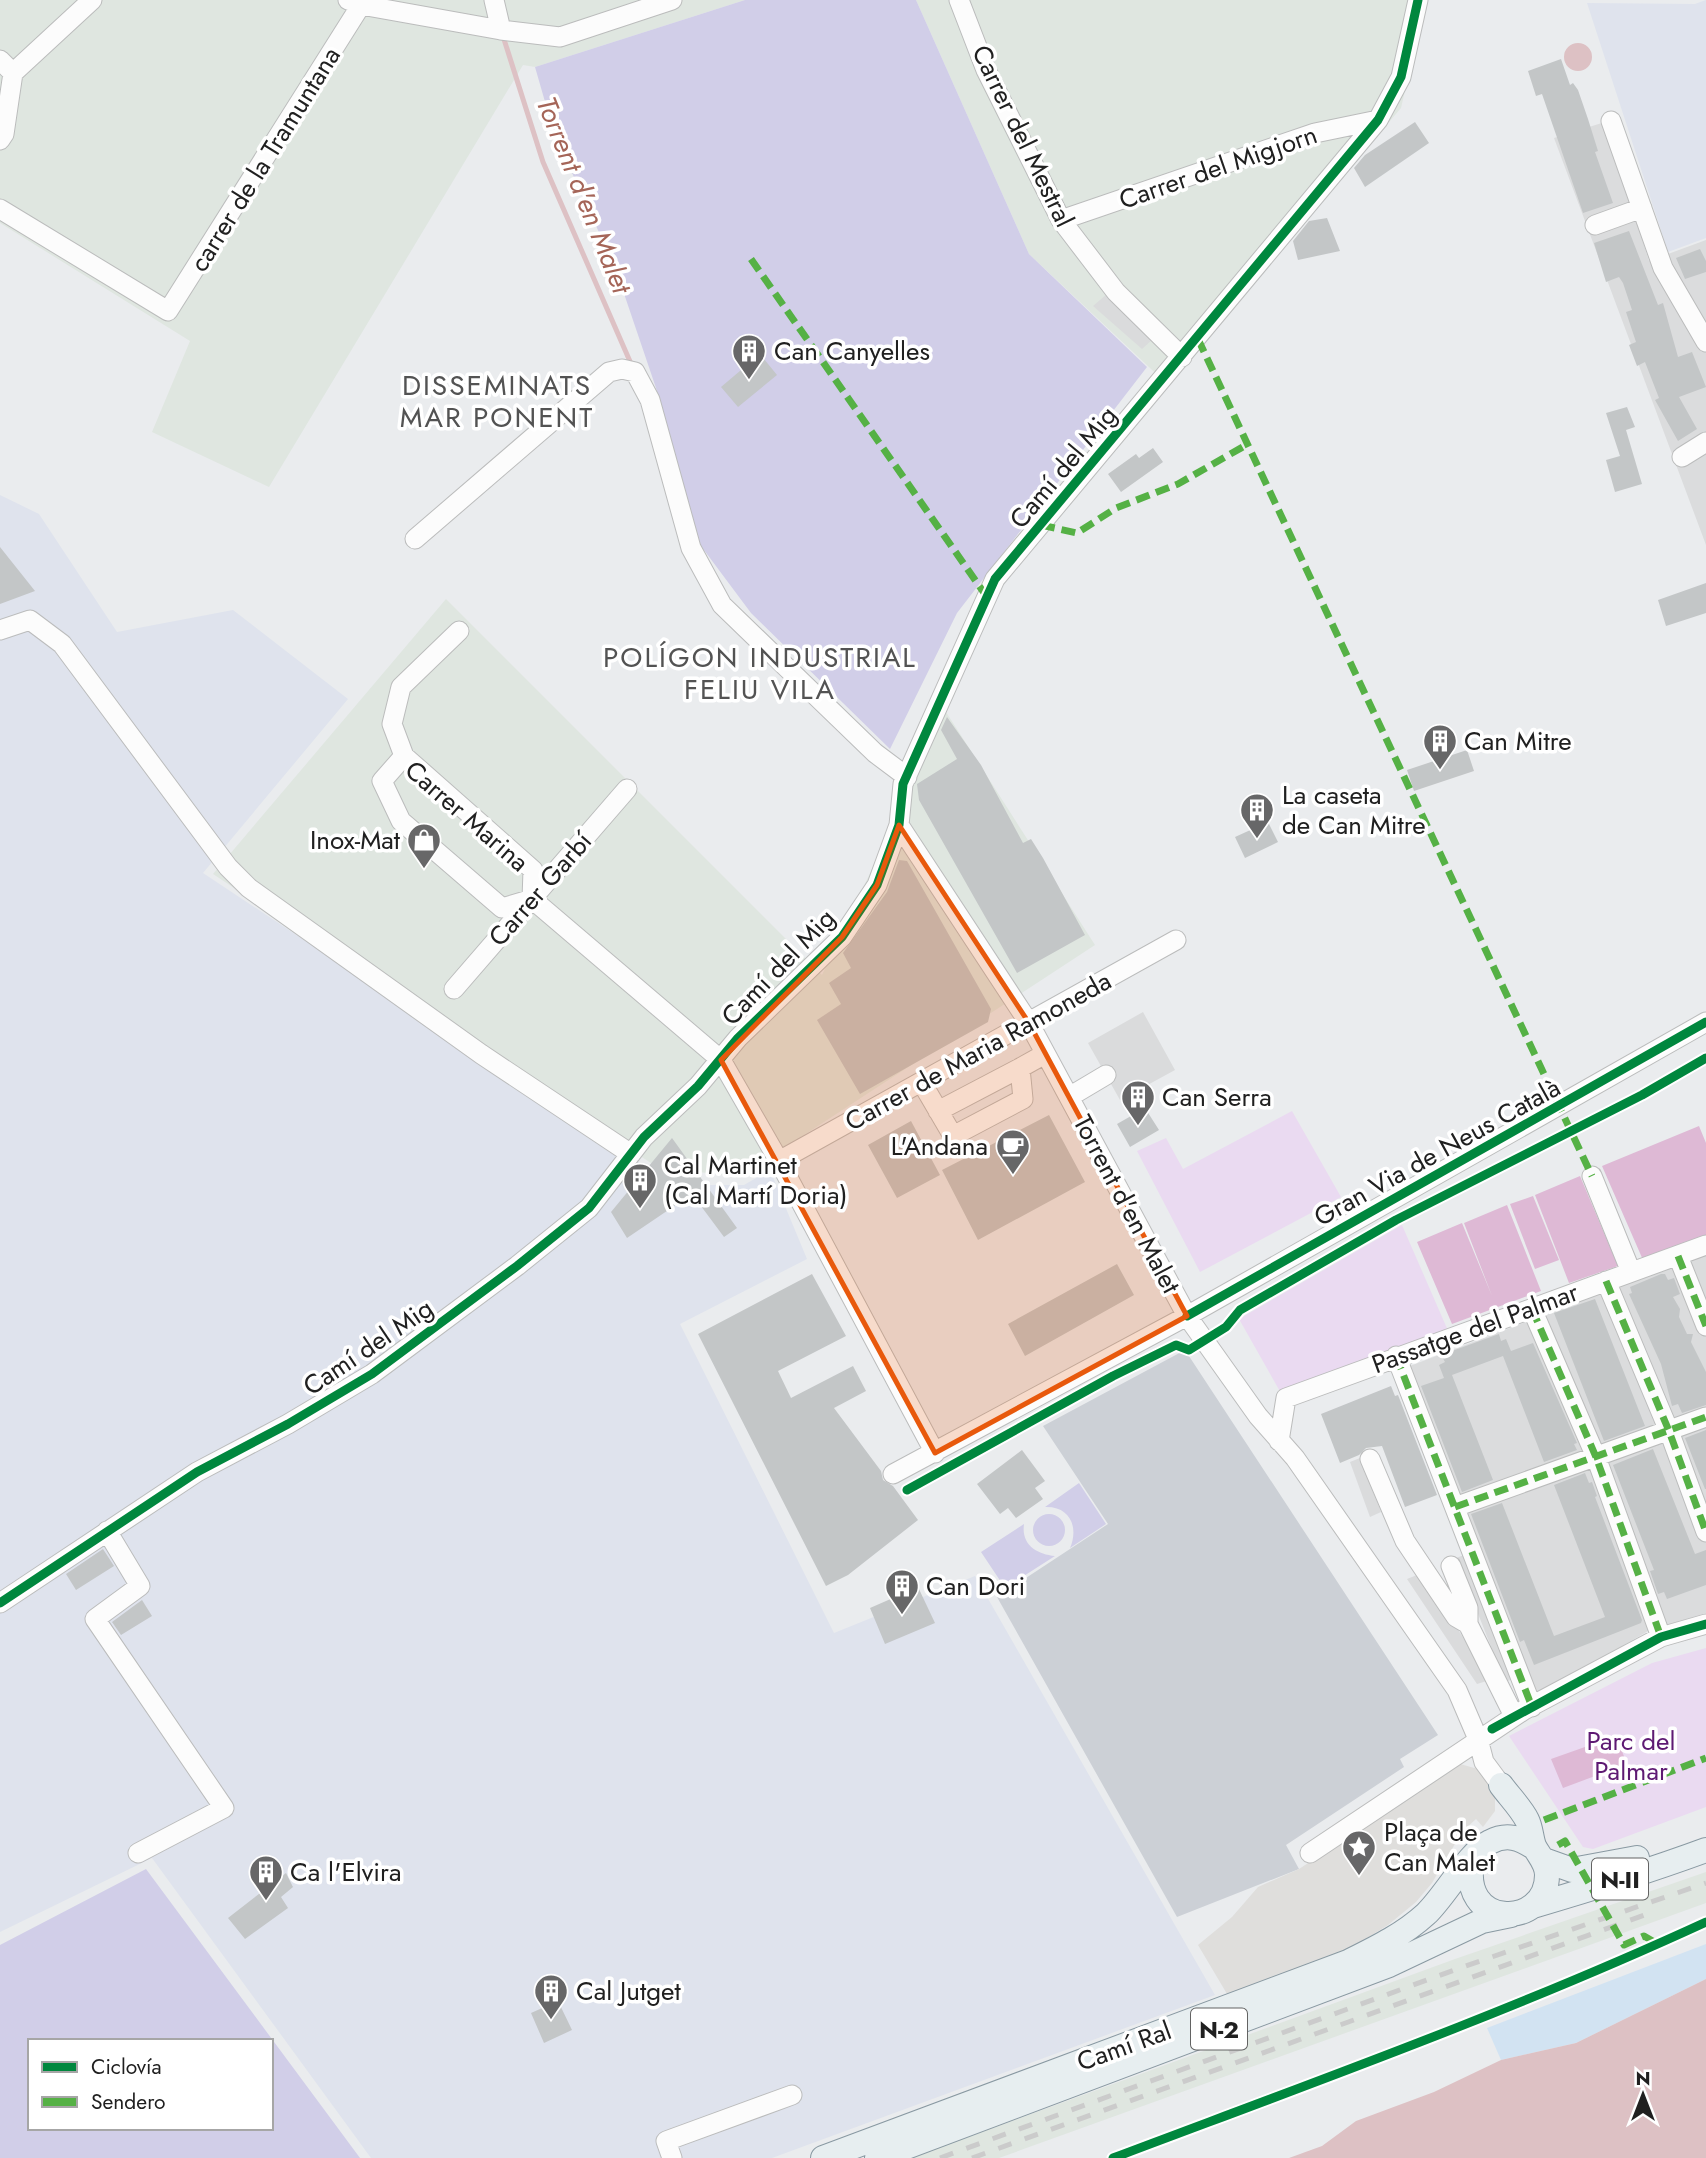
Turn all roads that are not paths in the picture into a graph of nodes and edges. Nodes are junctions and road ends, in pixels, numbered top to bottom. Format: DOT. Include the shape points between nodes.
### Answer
graph roads {
  1 [pos="92,0"];
  2 [pos="494,0"];
  3 [pos="672,0"];
  4 [pos="959,0"];
  5 [pos="1418,0"];
  6 [pos="354,3"];
  7 [pos="501,30"];
  8 [pos="6,67"];
  9 [pos="1378,120"];
  10 [pos="1611,121"];
  11 [pos="0,140"];
  12 [pos="1642,208"];
  13 [pos="0,209"];
  14 [pos="1061,220"];
  15 [pos="1595,225"];
  16 [pos="1706,342"];
  17 [pos="1182,357"];
  18 [pos="1706,442"];
  19 [pos="1682,457"];
  20 [pos="415,539"];
  21 [pos="0,630"];
  22 [pos="459,631"];
  23 [pos="404,756"];
  24 [pos="907,776"];
  25 [pos="627,789"];
  26 [pos="899,825"];
  27 [pos="531,899"];
  28 [pos="1176,940"];
  29 [pos="454,989"];
  30 [pos="1706,1022"];
  31 [pos="1029,1023"];
  32 [pos="1045,1054"];
  33 [pos="721,1060"];
  34 [pos="1020,1068"];
  35 [pos="1106,1075"];
  36 [pos="922,1083"];
  37 [pos="968,1096"];
  38 [pos="1069,1097"];
  39 [pos="989,1117"];
  40 [pos="631,1154"];
  41 [pos="779,1161"];
  42 [pos="1592,1177"];
  43 [pos="1706,1245"];
  44 [pos="1678,1256"];
  45 [pos="1631,1272"];
  46 [pos="1606,1281"];
  47 [pos="1532,1309"];
  48 [pos="1187,1316"];
  49 [pos="1706,1326"];
  50 [pos="1396,1356"];
  51 [pos="1706,1417"];
  52 [pos="1669,1431"];
  53 [pos="1279,1441"];
  54 [pos="935,1453"];
  55 [pos="1596,1457"];
  56 [pos="1370,1459"];
  57 [pos="893,1474"];
  58 [pos="1455,1507"];
  59 [pos="107,1531"];
  60 [pos="1706,1532"];
  61 [pos="1451,1566"];
  62 [pos="0,1603"];
  63 [pos="1706,1624"];
  64 [pos="1468,1625"];
  65 [pos="1661,1637"];
  66 [pos="1523,1711"];
  67 [pos="1478,1739"];
  68 [pos="1501,1785"];
  69 [pos="1706,1832"];
  70 [pos="1496,1839"];
  71 [pos="1706,1850"];
  72 [pos="138,1853"];
  73 [pos="1310,1853"];
  74 [pos="1539,1854"];
  75 [pos="1473,1857"];
  76 [pos="1522,1910"];
  77 [pos="792,2095"];
  78 [pos="672,2158"];
  79 [pos="823,2158"];
  80 [pos="877,2158"];
  1 -- 8 [label="street"];
  2 -- 7 [label="street"];
  3 -- 7 [label="street" via="560,37"];
  4 -- 14 [label="street, Carrer del Mestral" via="986,70"];
  5 -- 9 [label="street, Camí del Mig" via="1401,76"];
  6 -- 7 [label="street"];
  6 -- 13 [label="street, carrer de la Tramuntana" via="167,311"];
  8 -- 11 [label="street" via="5,134"];
  9 -- 14 [label="street, Carrer del Migjorn" via="1315,133"];
  9 -- 17 [label="street, Camí del Mig"];
  10 -- 12 [label="street"];
  12 -- 15 [label="street"];
  12 -- 16 [label="street" via="1663,268"];
  14 -- 17 [label="street, Carrer del Mestral" via="1115,292"];
  17 -- 24 [label="street, Camí del Mig" via="995,579"];
  18 -- 19 [label="street"];
  20 -- 24 [label="street" via="609,372 635,372 650,400 691,548 722,605 875,753"];
  21 -- 40 [label="street" via="30,620 62,644 248,888"];
  22 -- 23 [label="street" via="401,687 392,724"];
  23 -- 27 [label="street, Carrer Marina" via="533,870"];
  23 -- 27 [label="street, Carrer Marina" via="383,781 401,821 502,908"];
  24 -- 26 [label="street, Camí del Mig"];
  25 -- 27 [label="street, Carrer Garbí"];
  26 -- 31 [label="street, Torrent d'en Malet"];
  26 -- 33 [label="street, Camí del Mig" via="877,885 842,937"];
  27 -- 29 [label="street, Carrer Garbí"];
  27 -- 33 [label="street, Carrer Marina"];
  28 -- 31 [label="street, Carrer de Maria Ramoneda"];
  30 -- 48 [label="street, Gran Via de Neus Català"];
  31 -- 32 [label="street, Torrent d'en Malet"];
  31 -- 36 [label="street, Carrer de Maria Ramoneda"];
  32 -- 34 [label="street"];
  32 -- 38 [label="street, Torrent d'en Malet"];
  33 -- 40 [label="street, Camí del Mig"];
  33 -- 41 [label="street, Carrer Marina"];
  34 -- 37 [label="street"];
  34 -- 39 [label="street" via="1023,1100"];
  35 -- 38 [label="street"];
  36 -- 37 [label="street"];
  36 -- 41 [label="street, Carrer de Maria Ramoneda"];
  37 -- 39 [label="street"];
  37 -- 39 [label="street"];
  37 -- 39 [label="street" via="953,1136"];
  38 -- 48 [label="street, Torrent d'en Malet"];
  40 -- 59 [label="street, Camí del Mig" via="589,1208 372,1374 197,1472"];
  41 -- 54 [label="street, Carrer Marina"];
  42 -- 45 [label="street"];
  43 -- 44 [label="street, Passatge del Palmar"];
  44 -- 45 [label="street, Passatge del Palmar"];
  44 -- 49 [label="street"];
  45 -- 46 [label="street, Passatge del Palmar"];
  46 -- 47 [label="street, Passatge del Palmar"];
  46 -- 52 [label="street"];
  47 -- 50 [label="street, Passatge del Palmar"];
  47 -- 55 [label="street"];
  48 -- 53 [label="street, Torrent d'en Malet"];
  48 -- 54 [label="street, Gran Via de Neus Català"];
  50 -- 53 [label="street, Passatge del Palmar" via="1286,1398"];
  50 -- 58 [label="street"];
  51 -- 52 [label="street"];
  52 -- 55 [label="street"];
  52 -- 60 [label="street"];
  53 -- 67 [label="street, Torrent d'en Malet" via="1457,1690"];
  54 -- 57 [label="street, Gran Via de Neus Català"];
  55 -- 58 [label="street"];
  55 -- 65 [label="street"];
  56 -- 64 [label="street" via="1405,1541 1456,1617"];
  58 -- 66 [label="street"];
  59 -- 62 [label="street, Camí del Mig"];
  59 -- 72 [label="street" via="140,1587 95,1619 224,1808"];
  61 -- 64 [label="street" via="1468,1608"];
  63 -- 65 [label="street"];
  64 -- 66 [label="street"];
  65 -- 66 [label="street"];
  66 -- 67 [label="street"];
  67 -- 68 [label="street, Torrent d'en Malet" via="1484,1762"];
  67 -- 73 [label="street"];
  68 -- 70 [label="main road"];
  68 -- 74 [label="main road" via="1527,1820"];
  69 -- 74 [label="main road, N-II" via="1626,1862 1572,1870"];
  70 -- 74 [label="main road, N-II" via="1520,1838"];
  70 -- 75 [label="main road"];
  71 -- 76 [label="main road, Camí Ral / N-II"];
  74 -- 76 [label="main road" via="1547,1875 1545,1890"];
  75 -- 76 [label="main road" via="1468,1877 1478,1901 1491,1911"];
  75 -- 79 [label="main road, Camí Ral / N-2" via="1426,1913 1399,1935 1348,1962"];
  76 -- 80 [label="main road, Camí Ral / N-2" via="1482,1921 1389,1965"];
  77 -- 78 [label="street" via="666,2141"];
}
